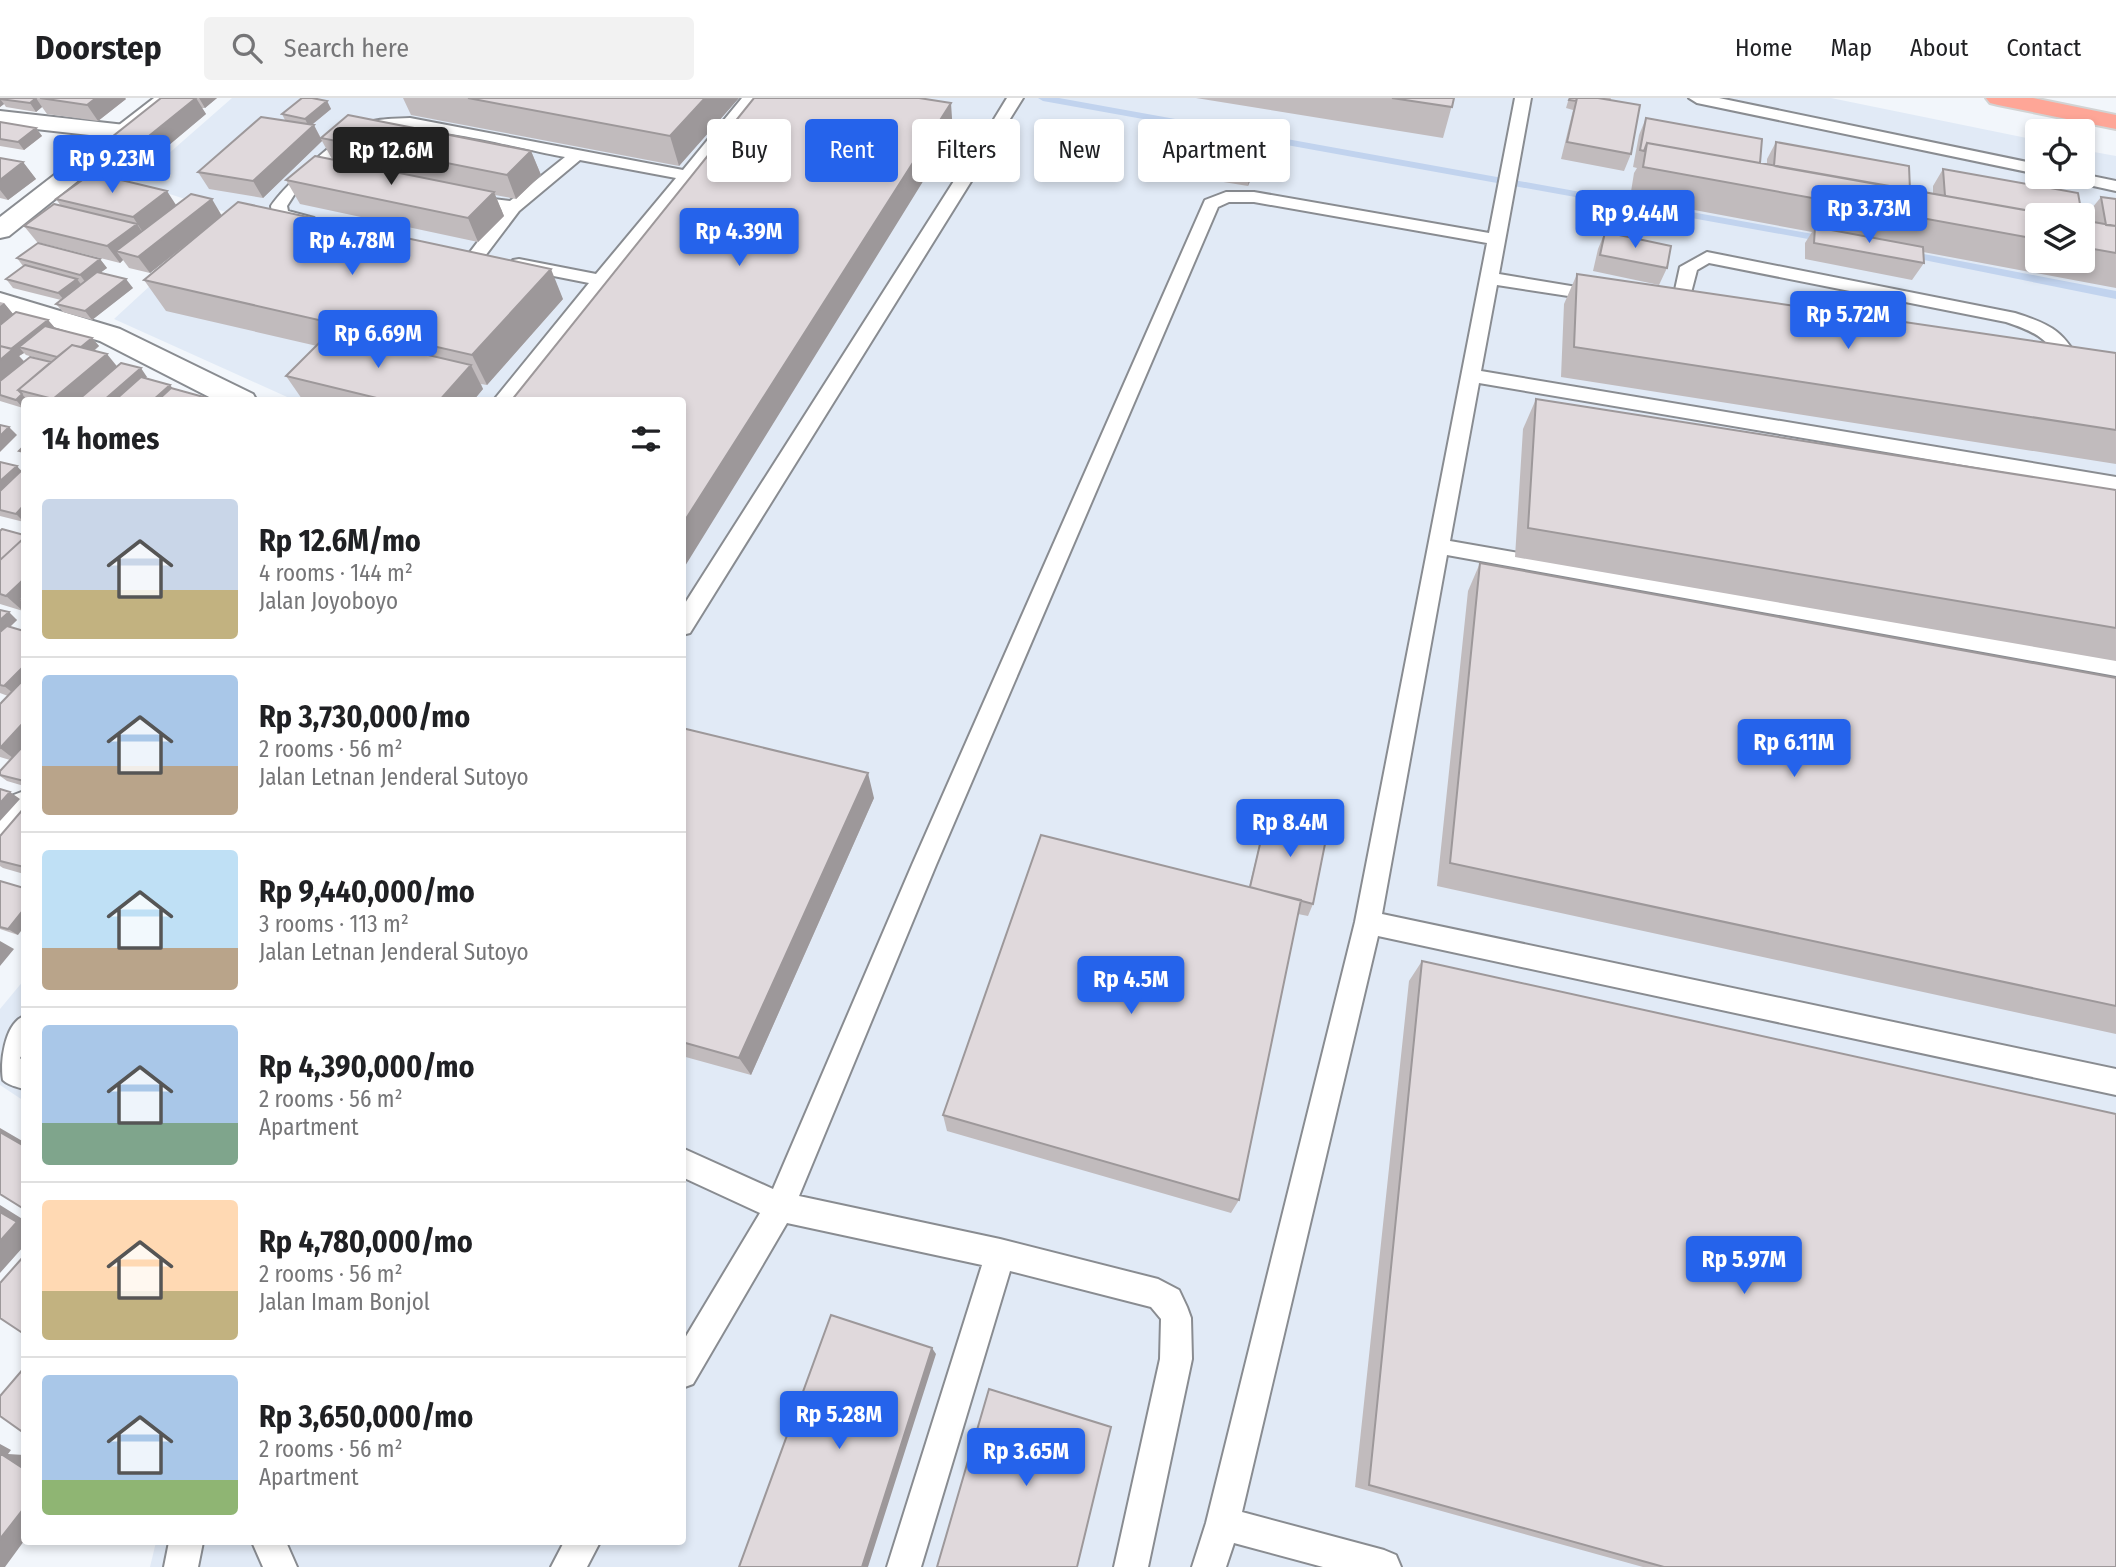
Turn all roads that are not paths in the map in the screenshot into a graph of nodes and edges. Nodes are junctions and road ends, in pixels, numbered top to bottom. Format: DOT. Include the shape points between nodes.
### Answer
graph roads {
  1 [pos="169,98"];
  2 [pos="750,98"];
  3 [pos="1523,98"];
  4 [pos="1697,98"];
  5 [pos="1998,98"];
  6 [pos="1011,103"];
  7 [pos="0,118"];
  8 [pos="909,119"];
  9 [pos="1001,119"];
  10 [pos="912,120"];
  11 [pos="2116,122"];
  12 [pos="125,132"];
  13 [pos="578,155"];
  14 [pos="2025,166"];
  15 [pos="318,167"];
  16 [pos="344,172"];
  17 [pos="685,175"];
  18 [pos="961,182"];
  19 [pos="2095,182"];
  20 [pos="2116,186"];
  21 [pos="448,194"];
  22 [pos="513,207"];
  23 [pos="327,226"];
  24 [pos="0,230"];
  25 [pos="1494,239"];
  26 [pos="1487,278"];
  27 [pos="599,280"];
  28 [pos="1625,300"];
  29 [pos="0,302"];
  30 [pos="1680,308"];
  31 [pos="2046,364"];
  32 [pos="2074,368"];
  33 [pos="2095,372"];
  34 [pos="1470,375"];
  35 [pos="234,397"];
  36 [pos="505,397"];
  37 [pos="2116,484"];
  38 [pos="1438,546"];
  39 [pos="686,621"];
  40 [pos="2116,667"];
  41 [pos="21,810"];
  42 [pos="0,832"];
  43 [pos="1368,922"];
  44 [pos="21,1033"];
  45 [pos="21,1075"];
  46 [pos="2116,1082"];
  47 [pos="686,1164"];
  48 [pos="780,1207"];
  49 [pos="1000,1254"];
  50 [pos="686,1366"];
  51 [pos="1223,1523"];
  52 [pos="186,1545"];
  53 [pos="270,1545"];
  54 [pos="581,1545"];
  55 [pos="181,1567"];
  56 [pos="280,1567"];
  57 [pos="568,1567"];
  58 [pos="904,1567"];
  59 [pos="1131,1567"];
  60 [pos="1209,1567"];
  61 [pos="1384,1567"];
  1 -- 12 [label="street"];
  2 -- 17 [label="lane"];
  3 -- 25 [label="lane"];
  4 -- 14 [label="lane"];
  5 -- 11 [label="highway"];
  6 -- 9 [label="lane"];
  7 -- 12 [label="street"];
  8 -- 10 [label="lane"];
  12 -- 24 [label="street"];
  13 -- 15 [label="lane" via="410,122 365,129"];
  13 -- 17 [label="lane"];
  13 -- 22 [label="lane"];
  15 -- 16 [label="lane"];
  15 -- 23 [label="lane" via="288,192 279,206 280,214"];
  17 -- 27 [label="lane"];
  18 -- 39 [label="lane"];
  19 -- 20 [label="lane"];
  21 -- 22 [label="lane"];
  22 -- 27 [label="lane" via="483,257"];
  25 -- 26 [label="lane"];
  25 -- 48 [label="lane" via="1254,197 1226,197 1211,204"];
  26 -- 28 [label="lane"];
  26 -- 34 [label="lane"];
  27 -- 36 [label="lane"];
  29 -- 35 [label="street" via="110,335"];
  30 -- 32 [label="lane" via="1689,267 1707,257 2008,317 2046,329 2061,342"];
  31 -- 32 [label="lane"];
  32 -- 33 [label="lane"];
  34 -- 37 [label="lane"];
  34 -- 38 [label="lane"];
  38 -- 40 [label="lane"];
  38 -- 43 [label="lane"];
  41 -- 42 [label="street"];
  43 -- 46 [label="lane"];
  43 -- 51 [label="lane"];
  44 -- 45 [label="lane" via="6,1061"];
  47 -- 48 [label="lane"];
  48 -- 49 [label="lane"];
  48 -- 50 [label="lane"];
  49 -- 58 [label="lane"];
  49 -- 59 [label="lane" via="1158,1294 1168,1301 1176,1318 1176,1359"];
  51 -- 60 [label="lane"];
  51 -- 61 [label="lane"];
  52 -- 55 [label="lane"];
  53 -- 56 [label="lane"];
  54 -- 57 [label="lane"];
}
